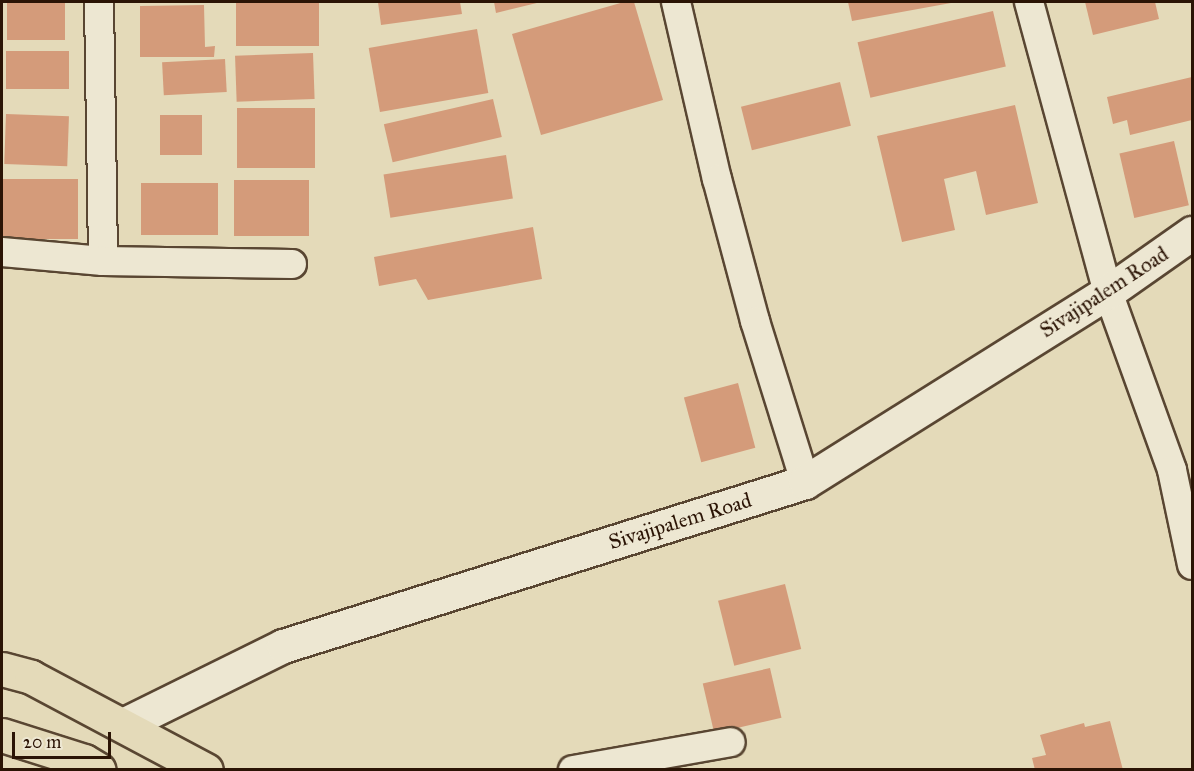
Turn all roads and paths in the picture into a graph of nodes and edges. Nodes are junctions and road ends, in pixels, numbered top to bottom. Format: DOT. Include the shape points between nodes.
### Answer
graph roads {
  1 [pos="99,2"];
  2 [pos="676,2"];
  3 [pos="1029,2"];
  4 [pos="1192,233"];
  5 [pos="2,252"];
  6 [pos="103,261"];
  7 [pos="292,264"];
  8 [pos="1108,292"];
  9 [pos="1182,468"];
  10 [pos="805,482"];
  11 [pos="1192,565"];
  12 [pos="2,669"];
  13 [pos="125,724"];
  14 [pos="2,735"];
  15 [pos="731,742"];
  16 [pos="99,770"];
  17 [pos="206,770"];
  18 [pos="573,770"];
  1 -- 6 [label="street"];
  2 -- 10 [label="street" via="755,321"];
  3 -- 8 [label="street"];
  4 -- 8 [label="main road, Sivajipalem Road"];
  5 -- 6 [label="street"];
  6 -- 7 [label="street"];
  8 -- 9 [label="street"];
  8 -- 10 [label="main road, Sivajipalem Road"];
  9 -- 11 [label="street"];
  10 -- 13 [label="main road, Sivajipalem Road" via="283,646"];
  12 -- 13 [label="main road" via="31,677"];
  13 -- 17 [label="main road"];
  14 -- 16 [label="main road" via="84,761"];
  15 -- 18 [label="street"];
}
